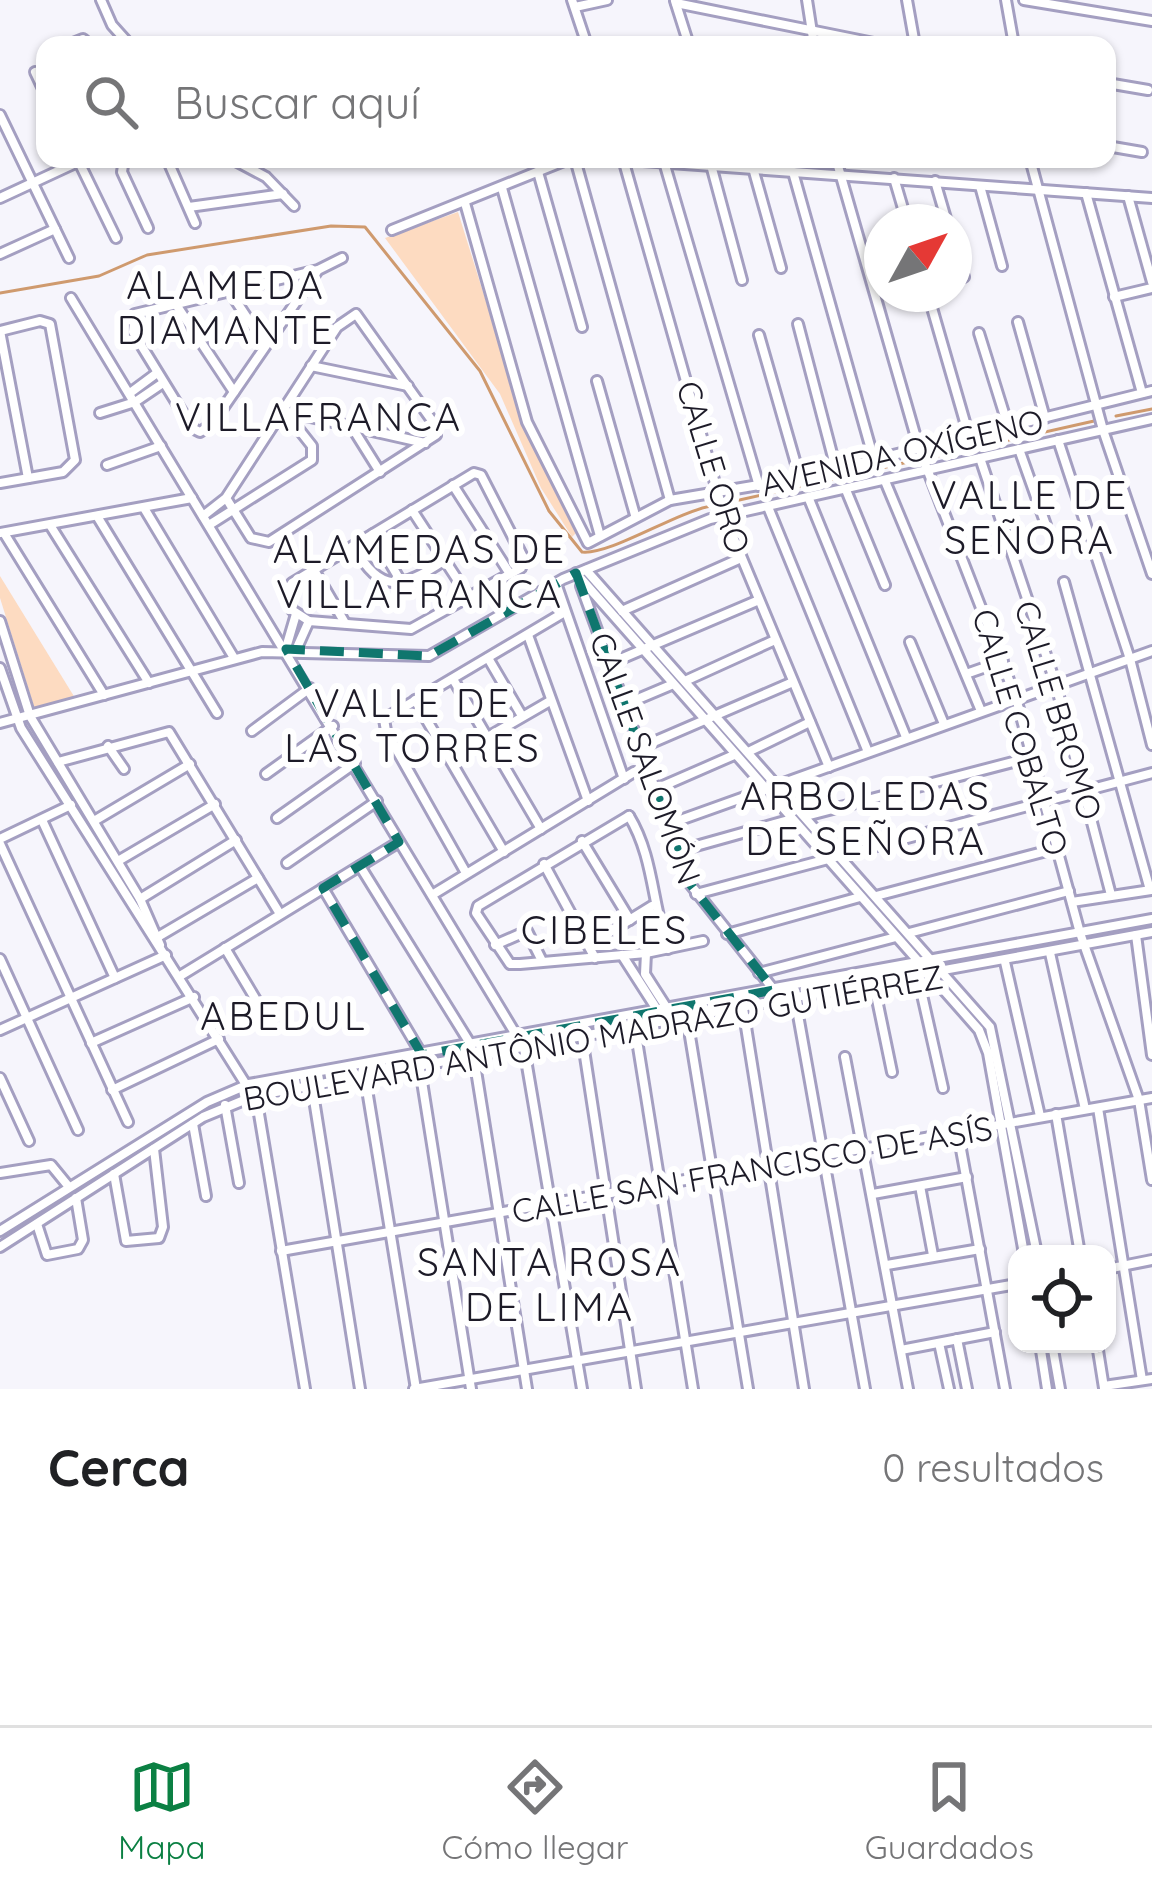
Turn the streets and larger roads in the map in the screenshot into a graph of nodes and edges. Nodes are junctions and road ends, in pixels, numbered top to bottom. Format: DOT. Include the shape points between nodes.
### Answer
graph roads {
  1 [pos="101,0"];
  2 [pos="607,0"];
  3 [pos="807,0"];
  4 [pos="907,0"];
  5 [pos="1006,0"];
  6 [pos="1024,0"];
  7 [pos="675,1"];
  8 [pos="573,3"];
  9 [pos="1152,21"];
  10 [pos="812,32"];
  11 [pos="122,36"];
  12 [pos="584,36"];
  13 [pos="686,36"];
  14 [pos="813,36"];
  15 [pos="834,36"];
  16 [pos="913,36"];
  17 [pos="1012,36"];
  18 [pos="34,72"];
  19 [pos="36,76"];
  20 [pos="1116,85"];
  21 [pos="1148,90"];
  22 [pos="0,115"];
  23 [pos="1116,148"];
  24 [pos="1142,152"];
  25 [pos="63,168"];
  26 [pos="84,168"];
  27 [pos="123,168"];
  28 [pos="171,168"];
  29 [pos="248,168"];
  30 [pos="548,168"];
  31 [pos="575,168"];
  32 [pos="623,168"];
  33 [pos="666,168"];
  34 [pos="712,168"];
  35 [pos="749,168"];
  36 [pos="838,168"];
  37 [pos="1032,168"];
  38 [pos="753,169"];
  39 [pos="538,172"];
  40 [pos="793,172"];
  41 [pos="839,175"];
  42 [pos="266,178"];
  43 [pos="893,178"];
  44 [pos="33,182"];
  45 [pos="935,182"];
  46 [pos="980,185"];
  47 [pos="502,188"];
  48 [pos="1035,189"];
  49 [pos="1086,193"];
  50 [pos="283,194"];
  51 [pos="258,196"];
  52 [pos="1128,196"];
  53 [pos="0,198"];
  54 [pos="1152,198"];
  55 [pos="465,203"];
  56 [pos="901,204"];
  57 [pos="942,204"];
  58 [pos="294,206"];
  59 [pos="188,208"];
  60 [pos="195,223"];
  61 [pos="55,229"];
  62 [pos="148,229"];
  63 [pos="392,230"];
  64 [pos="116,238"];
  65 [pos="0,254"];
  66 [pos="69,258"];
  67 [pos="342,258"];
  68 [pos="1002,266"];
  69 [pos="781,268"];
  70 [pos="319,270"];
  71 [pos="282,280"];
  72 [pos="742,280"];
  73 [pos="1152,285"];
  74 [pos="230,292"];
  75 [pos="1114,297"];
  76 [pos="71,298"];
  77 [pos="296,302"];
  78 [pos="175,303"];
  79 [pos="933,312"];
  80 [pos="1018,322"];
  81 [pos="798,324"];
  82 [pos="582,327"];
  83 [pos="0,331"];
  84 [pos="979,333"];
  85 [pos="759,335"];
  86 [pos="265,345"];
  87 [pos="311,366"];
  88 [pos="157,373"];
  89 [pos="597,381"];
  90 [pos="163,383"];
  91 [pos="408,386"];
  92 [pos="234,392"];
  93 [pos="1147,392"];
  94 [pos="133,397"];
  95 [pos="1096,404"];
  96 [pos="285,410"];
  97 [pos="100,413"];
  98 [pos="1045,418"];
  99 [pos="1151,421"];
  100 [pos="349,423"];
  101 [pos="1008,426"];
  102 [pos="1103,430"];
  103 [pos="969,436"];
  104 [pos="1058,440"];
  105 [pos="426,443"];
  106 [pos="161,446"];
  107 [pos="920,448"];
  108 [pos="1019,449"];
  109 [pos="980,458"];
  110 [pos="874,460"];
  111 [pos="107,465"];
  112 [pos="836,469"];
  113 [pos="930,469"];
  114 [pos="380,472"];
  115 [pos="28,478"];
  116 [pos="800,478"];
  117 [pos="885,481"];
  118 [pos="0,484"];
  119 [pos="453,485"];
  120 [pos="760,486"];
  121 [pos="846,490"];
  122 [pos="717,492"];
  123 [pos="192,498"];
  124 [pos="226,498"];
  125 [pos="809,499"];
  126 [pos="670,500"];
  127 [pos="768,507"];
  128 [pos="144,508"];
  129 [pos="233,510"];
  130 [pos="412,510"];
  131 [pos="724,514"];
  132 [pos="635,515"];
  133 [pos="97,516"];
  134 [pos="203,516"];
  135 [pos="50,524"];
  136 [pos="209,525"];
  137 [pos="1046,525"];
  138 [pos="2,533"];
  139 [pos="373,534"];
  140 [pos="600,536"];
  141 [pos="353,546"];
  142 [pos="741,558"];
  143 [pos="445,560"];
  144 [pos="314,570"];
  145 [pos="581,572"];
  146 [pos="510,574"];
  147 [pos="1152,574"];
  148 [pos="401,582"];
  149 [pos="1064,582"];
  150 [pos="556,583"];
  151 [pos="885,585"];
  152 [pos="470,599"];
  153 [pos="759,600"];
  154 [pos="621,611"];
  155 [pos="563,613"];
  156 [pos="296,614"];
  157 [pos="0,621"];
  158 [pos="309,621"];
  159 [pos="346,625"];
  160 [pos="528,635"];
  161 [pos="775,640"];
  162 [pos="910,642"];
  163 [pos="651,644"];
  164 [pos="291,650"];
  165 [pos="639,650"];
  166 [pos="1152,651"];
  167 [pos="234,658"];
  168 [pos="488,658"];
  169 [pos="1130,659"];
  170 [pos="1003,661"];
  171 [pos="611,663"];
  172 [pos="0,668"];
  173 [pos="190,670"];
  174 [pos="1093,673"];
  175 [pos="966,674"];
  176 [pos="453,679"];
  177 [pos="685,681"];
  178 [pos="793,682"];
  179 [pos="148,683"];
  180 [pos="671,685"];
  181 [pos="1056,685"];
  182 [pos="310,688"];
  183 [pos="104,696"];
  184 [pos="1016,698"];
  185 [pos="415,700"];
  186 [pos="550,701"];
  187 [pos="626,704"];
  188 [pos="980,710"];
  189 [pos="217,713"];
  190 [pos="715,715"];
  191 [pos="30,716"];
  192 [pos="522,716"];
  193 [pos="17,719"];
  194 [pos="703,719"];
  195 [pos="810,722"];
  196 [pos="0,723"];
  197 [pos="944,724"];
  198 [pos="333,726"];
  199 [pos="252,731"];
  200 [pos="906,737"];
  201 [pos="486,738"];
  202 [pos="1152,745"];
  203 [pos="108,746"];
  204 [pos="642,747"];
  205 [pos="748,752"];
  206 [pos="868,752"];
  207 [pos="734,755"];
  208 [pos="1032,757"];
  209 [pos="58,762"];
  210 [pos="355,763"];
  211 [pos="190,764"];
  212 [pos="830,766"];
  213 [pos="124,769"];
  214 [pos="634,772"];
  215 [pos="1152,773"];
  216 [pos="266,774"];
  217 [pos="623,779"];
  218 [pos="1124,781"];
  219 [pos="777,784"];
  220 [pos="656,789"];
  221 [pos="764,789"];
  222 [pos="1086,791"];
  223 [pos="377,801"];
  224 [pos="587,801"];
  225 [pos="1044,802"];
  226 [pos="215,803"];
  227 [pos="71,805"];
  228 [pos="806,816"];
  229 [pos="277,818"];
  230 [pos="792,819"];
  231 [pos="42,820"];
  232 [pos="94,821"];
  233 [pos="669,824"];
  234 [pos="541,829"];
  235 [pos="236,840"];
  236 [pos="582,841"];
  237 [pos="0,842"];
  238 [pos="399,842"];
  239 [pos="1058,848"];
  240 [pos="679,851"];
  241 [pos="504,852"];
  242 [pos="841,857"];
  243 [pos="827,860"];
  244 [pos="117,861"];
  245 [pos="287,862"];
  246 [pos="544,864"];
  247 [pos="360,866"];
  248 [pos="466,873"];
  249 [pos="258,878"];
  250 [pos="323,888"];
  251 [pos="1151,890"];
  252 [pos="1070,891"];
  253 [pos="696,894"];
  254 [pos="431,895"];
  255 [pos="876,896"];
  256 [pos="1111,896"];
  257 [pos="860,897"];
  258 [pos="140,899"];
  259 [pos="1072,902"];
  260 [pos="652,906"];
  261 [pos="280,914"];
  262 [pos="630,920"];
  263 [pos="1152,920"];
  264 [pos="1152,932"];
  265 [pos="909,933"];
  266 [pos="1079,933"];
  267 [pos="727,934"];
  268 [pos="1136,934"];
  269 [pos="896,937"];
  270 [pos="703,941"];
  271 [pos="160,944"];
  272 [pos="495,945"];
  273 [pos="589,945"];
  274 [pos="1084,945"];
  275 [pos="225,948"];
  276 [pos="668,949"];
  277 [pos="1050,952"];
  278 [pos="646,953"];
  279 [pos="622,955"];
  280 [pos="0,958"];
  281 [pos="595,958"];
  282 [pos="542,961"];
  283 [pos="935,962"];
  284 [pos="1005,962"];
  285 [pos="920,964"];
  286 [pos="944,972"];
  287 [pos="759,973"];
  288 [pos="924,975"];
  289 [pos="180,976"];
  290 [pos="115,978"];
  291 [pos="874,985"];
  292 [pos="793,987"];
  293 [pos="774,990"];
  294 [pos="71,997"];
  295 [pos="194,997"];
  296 [pos="795,999"];
  297 [pos="743,1008"];
  298 [pos="663,1011"];
  299 [pos="27,1018"];
  300 [pos="687,1018"];
  301 [pos="272,1025"];
  302 [pos="635,1028"];
  303 [pos="0,1030"];
  304 [pos="518,1037"];
  305 [pos="582,1037"];
  306 [pos="220,1039"];
  307 [pos="91,1043"];
  308 [pos="471,1046"];
  309 [pos="524,1048"];
  310 [pos="422,1054"];
  311 [pos="1152,1055"];
  312 [pos="845,1057"];
  313 [pos="474,1058"];
  314 [pos="363,1065"];
  315 [pos="420,1069"];
  316 [pos="892,1072"];
  317 [pos="0,1078"];
  318 [pos="365,1079"];
  319 [pos="249,1084"];
  320 [pos="312,1087"];
  321 [pos="943,1088"];
  322 [pos="112,1090"];
  323 [pos="254,1096"];
  324 [pos="1152,1098"];
  325 [pos="1139,1100"];
  326 [pos="225,1106"];
  327 [pos="1098,1108"];
  328 [pos="1085,1110"];
  329 [pos="1056,1114"];
  330 [pos="1040,1116"];
  331 [pos="128,1122"];
  332 [pos="1012,1122"];
  333 [pos="194,1124"];
  334 [pos="999,1124"];
  335 [pos="78,1130"];
  336 [pos="958,1133"];
  337 [pos="29,1142"];
  338 [pos="154,1149"];
  339 [pos="863,1151"];
  340 [pos="824,1158"];
  341 [pos="767,1170"];
  342 [pos="0,1173"];
  343 [pos="114,1174"];
  344 [pos="967,1177"];
  345 [pos="714,1179"];
  346 [pos="1152,1180"];
  347 [pos="239,1183"];
  348 [pos="920,1186"];
  349 [pos="69,1187"];
  350 [pos="660,1188"];
  351 [pos="873,1193"];
  352 [pos="206,1196"];
  353 [pos="606,1196"];
  354 [pos="76,1198"];
  355 [pos="553,1206"];
  356 [pos="497,1215"];
  357 [pos="37,1223"];
  358 [pos="444,1223"];
  359 [pos="0,1231"];
  360 [pos="390,1232"];
  361 [pos="336,1242"];
  362 [pos="1022,1245"];
  363 [pos="1035,1245"];
  364 [pos="1078,1245"];
  365 [pos="0,1247"];
  366 [pos="980,1249"];
  367 [pos="281,1252"];
  368 [pos="934,1256"];
  369 [pos="1152,1260"];
  370 [pos="886,1265"];
  371 [pos="1125,1265"];
  372 [pos="1116,1267"];
  373 [pos="1008,1286"];
  374 [pos="987,1290"];
  375 [pos="894,1308"];
  376 [pos="851,1315"];
  377 [pos="793,1325"];
  378 [pos="995,1332"];
  379 [pos="740,1336"];
  380 [pos="957,1339"];
  381 [pos="939,1343"];
  382 [pos="685,1344"];
  383 [pos="902,1350"];
  384 [pos="632,1352"];
  385 [pos="1041,1353"];
  386 [pos="1054,1353"];
  387 [pos="1098,1353"];
  388 [pos="577,1362"];
  389 [pos="524,1371"];
  390 [pos="964,1378"];
  391 [pos="1147,1379"];
  392 [pos="470,1385"];
  393 [pos="949,1385"];
  394 [pos="1104,1387"];
  395 [pos="305,1389"];
  396 [pos="360,1389"];
  397 [pos="415,1389"];
  398 [pos="527,1389"];
  399 [pos="582,1389"];
  400 [pos="637,1389"];
  401 [pos="693,1389"];
  402 [pos="748,1389"];
  403 [pos="804,1389"];
  404 [pos="865,1389"];
  405 [pos="908,1389"];
  406 [pos="967,1389"];
  407 [pos="1005,1389"];
  408 [pos="1047,1389"];
  409 [pos="1060,1389"];
  1 -- 11 [label="street"];
  2 -- 8 [label="street"];
  3 -- 10 [label="street"];
  4 -- 16 [label="street"];
  5 -- 17 [label="street"];
  6 -- 9 [label="street"];
  7 -- 10 [label="street"];
  7 -- 13 [label="street"];
  8 -- 12 [label="street"];
  10 -- 14 [label="street"];
  10 -- 15 [label="street"];
  18 -- 19 [label="street"];
  20 -- 21 [label="street"];
  22 -- 44 [label="street"];
  23 -- 24 [label="street"];
  25 -- 44 [label="street"];
  26 -- 64 [label="street"];
  27 -- 62 [label="street"];
  28 -- 59 [label="street"];
  29 -- 42 [label="street"];
  30 -- 39 [label="street"];
  31 -- 126 [label="street"];
  32 -- 122 [label="street, CALLE ORO"];
  33 -- 120 [label="street"];
  34 -- 72 [label="street"];
  35 -- 38 [label="street"];
  36 -- 41 [label="street, CALLE COBALTO"];
  37 -- 48 [label="street"];
  38 -- 40 [label="street"];
  38 -- 69 [label="street"];
  39 -- 47 [label="street"];
  39 -- 82 [label="street"];
  40 -- 41 [label="street"];
  40 -- 110 [label="street"];
  41 -- 43 [label="street"];
  41 -- 107 [label="street, CALLE COBALTO"];
  42 -- 50 [label="street"];
  42 -- 51 [label="street"];
  43 -- 45 [label="street"];
  43 -- 56 [label="street"];
  44 -- 53 [label="street"];
  44 -- 61 [label="street"];
  45 -- 46 [label="street"];
  45 -- 57 [label="street"];
  46 -- 48 [label="street"];
  46 -- 68 [label="street"];
  47 -- 55 [label="street"];
  47 -- 140 [label="street"];
  48 -- 49 [label="street"];
  48 -- 95 [label="street"];
  49 -- 52 [label="street"];
  49 -- 75 [label="street"];
  50 -- 51 [label="street"];
  50 -- 58 [label="street"];
  51 -- 59 [label="street"];
  52 -- 54 [label="street"];
  52 -- 73 [label="street"];
  55 -- 63 [label="street"];
  55 -- 140 [label="street, AVENIDA OXÍGENO" via="527,422 588,543"];
  59 -- 60 [label="street"];
  61 -- 65 [label="street"];
  61 -- 66 [label="street"];
  67 -- 70 [label="street"];
  70 -- 71 [label="street"];
  70 -- 77 [label="street"];
  71 -- 74 [label="street"];
  71 -- 77 [label="street" via="294,286"];
  73 -- 75 [label="street"];
  74 -- 78 [label="street"];
  74 -- 86 [label="street"];
  75 -- 93 [label="street"];
  76 -- 94 [label="street"];
  77 -- 86 [label="street"];
  78 -- 88 [label="street" via="131,319"];
  78 -- 92 [label="street"];
  79 -- 103 [label="street"];
  80 -- 98 [label="street"];
  81 -- 112 [label="street"];
  83 -- 115 [label="street"];
  83 -- 115 [label="street" via="45,320 51,328 74,465"];
  84 -- 101 [label="street"];
  85 -- 116 [label="street"];
  86 -- 92 [label="street"];
  87 -- 91 [label="street"];
  87 -- 91 [label="street" via="353,313"];
  87 -- 96 [label="street"];
  88 -- 90 [label="street"];
  88 -- 94 [label="street"];
  89 -- 132 [label="street"];
  90 -- 92 [label="street" via="200,432"];
  90 -- 94 [label="street"];
  91 -- 105 [label="street" via="436,427"];
  93 -- 95 [label="street, AVENIDA OXÍGENO"];
  94 -- 97 [label="street"];
  94 -- 106 [label="street"];
  95 -- 98 [label="street, AVENIDA OXÍGENO"];
  95 -- 102 [label="street"];
  96 -- 100 [label="street"];
  96 -- 124 [label="street"];
  96 -- 129 [label="street" via="312,446 312,460"];
  98 -- 101 [label="street, AVENIDA OXÍGENO"];
  99 -- 102 [label="street, AVENIDA OXÍGENO"];
  100 -- 105 [label="street"];
  100 -- 114 [label="street"];
  101 -- 103 [label="street, AVENIDA OXÍGENO"];
  102 -- 104 [label="street, AVENIDA OXÍGENO"];
  102 -- 147 [label="street"];
  103 -- 107 [label="street, AVENIDA OXÍGENO"];
  104 -- 108 [label="street, AVENIDA OXÍGENO"];
  104 -- 169 [label="street"];
  105 -- 114 [label="street"];
  106 -- 111 [label="street"];
  106 -- 123 [label="street"];
  107 -- 110 [label="street, AVENIDA OXÍGENO"];
  107 -- 113 [label="street, CALLE COBALTO"];
  108 -- 109 [label="street, AVENIDA OXÍGENO"];
  108 -- 137 [label="street"];
  109 -- 113 [label="street, AVENIDA OXÍGENO"];
  109 -- 181 [label="street, CALLE BROMO"];
  110 -- 112 [label="street, AVENIDA OXÍGENO"];
  112 -- 116 [label="street, AVENIDA OXÍGENO"];
  113 -- 117 [label="street, AVENIDA OXÍGENO"];
  113 -- 170 [label="street, CALLE COBALTO"];
  114 -- 129 [label="street" via="265,544 251,538"];
  115 -- 118 [label="street"];
  116 -- 120 [label="street, AVENIDA OXÍGENO"];
  117 -- 121 [label="street, AVENIDA OXÍGENO"];
  117 -- 175 [label="street"];
  119 -- 130 [label="street"];
  119 -- 146 [label="street"];
  119 -- 146 [label="street" via="482,475 523,556 524,565"];
  120 -- 122 [label="street, AVENIDA OXÍGENO"];
  121 -- 125 [label="street, AVENIDA OXÍGENO"];
  121 -- 151 [label="street"];
  122 -- 126 [label="street, AVENIDA OXÍGENO"];
  122 -- 131 [label="street, CALLE ORO"];
  123 -- 128 [label="street"];
  123 -- 134 [label="street"];
  124 -- 129 [label="street"];
  124 -- 134 [label="street"];
  125 -- 127 [label="street, AVENIDA OXÍGENO"];
  125 -- 200 [label="street"];
  126 -- 132 [label="street, AVENIDA OXÍGENO"];
  127 -- 131 [label="street, AVENIDA OXÍGENO"];
  127 -- 206 [label="street"];
  128 -- 133 [label="street"];
  128 -- 167 [label="street"];
  129 -- 136 [label="street"];
  130 -- 139 [label="street"];
  130 -- 143 [label="street"];
  131 -- 142 [label="street, CALLE ORO"];
  131 -- 145 [label="street, AVENIDA OXÍGENO"];
  132 -- 140 [label="street, AVENIDA OXÍGENO"];
  133 -- 135 [label="street"];
  133 -- 173 [label="street"];
  134 -- 136 [label="street"];
  135 -- 138 [label="street"];
  135 -- 179 [label="street"];
  136 -- 164 [label="street"];
  138 -- 183 [label="street"];
  139 -- 141 [label="street"];
  139 -- 148 [label="street"];
  141 -- 144 [label="street"];
  141 -- 148 [label="street" via="373,578"];
  142 -- 153 [label="street, CALLE ORO"];
  142 -- 154 [label="street"];
  143 -- 148 [label="street"];
  143 -- 152 [label="street"];
  144 -- 156 [label="street" via="287,588"];
  144 -- 159 [label="street"];
  145 -- 150 [label="street, AVENIDA OXÍGENO"];
  145 -- 154 [label="street"];
  145 -- 165 [label="street"];
  145 -- 171 [label="street, CALLE SALOMÓN"];
  146 -- 152 [label="street"];
  149 -- 174 [label="street"];
  150 -- 155 [label="street"];
  150 -- 164 [label="street, AVENIDA OXÍGENO" via="429,656"];
  152 -- 159 [label="street" via="411,629"];
  153 -- 161 [label="street, CALLE ORO"];
  153 -- 163 [label="street"];
  154 -- 163 [label="street"];
  155 -- 160 [label="street"];
  155 -- 217 [label="street"];
  156 -- 158 [label="street"];
  156 -- 164 [label="street"];
  157 -- 191 [label="street"];
  158 -- 159 [label="street"];
  158 -- 164 [label="street"];
  160 -- 168 [label="street"];
  160 -- 186 [label="street"];
  161 -- 177 [label="street"];
  161 -- 178 [label="street, CALLE ORO"];
  162 -- 197 [label="street"];
  163 -- 165 [label="street"];
  163 -- 177 [label="street"];
  164 -- 167 [label="street, AVENIDA OXÍGENO"];
  164 -- 182 [label="street"];
  165 -- 171 [label="street"];
  165 -- 180 [label="street"];
  166 -- 169 [label="street"];
  167 -- 173 [label="street, AVENIDA OXÍGENO"];
  168 -- 176 [label="street"];
  168 -- 192 [label="street"];
  169 -- 174 [label="street"];
  169 -- 202 [label="street"];
  170 -- 175 [label="street"];
  170 -- 184 [label="street, CALLE COBALTO"];
  171 -- 187 [label="street, CALLE SALOMÓN"];
  172 -- 193 [label="street"];
  173 -- 179 [label="street, AVENIDA OXÍGENO"];
  173 -- 189 [label="street"];
  174 -- 181 [label="street"];
  174 -- 218 [label="street"];
  175 -- 188 [label="street"];
  176 -- 185 [label="street"];
  176 -- 201 [label="street"];
  177 -- 190 [label="street"];
  178 -- 190 [label="street"];
  178 -- 195 [label="street, CALLE ORO"];
  179 -- 183 [label="street, AVENIDA OXÍGENO"];
  180 -- 187 [label="street"];
  180 -- 194 [label="street"];
  181 -- 184 [label="street"];
  181 -- 222 [label="street, CALLE BROMO"];
  182 -- 198 [label="street"];
  182 -- 199 [label="street"];
  183 -- 191 [label="street, AVENIDA OXÍGENO"];
  184 -- 188 [label="street"];
  184 -- 208 [label="street, CALLE COBALTO"];
  185 -- 241 [label="street"];
  185 -- 248 [label="street" via="384,726"];
  186 -- 192 [label="street"];
  186 -- 224 [label="street"];
  187 -- 204 [label="street, CALLE SALOMÓN"];
  188 -- 197 [label="street"];
  190 -- 194 [label="street"];
  190 -- 205 [label="street"];
  191 -- 193 [label="street, AVENIDA OXÍGENO"];
  191 -- 209 [label="street"];
  192 -- 201 [label="street"];
  193 -- 196 [label="street, AVENIDA OXÍGENO"];
  193 -- 227 [label="street"];
  194 -- 204 [label="street"];
  194 -- 207 [label="street"];
  195 -- 205 [label="street"];
  195 -- 212 [label="street, CALLE ORO"];
  197 -- 200 [label="street"];
  198 -- 210 [label="street"];
  198 -- 216 [label="street"];
  200 -- 206 [label="street"];
  201 -- 234 [label="street"];
  203 -- 209 [label="street"];
  203 -- 211 [label="street" via="166,731"];
  203 -- 213 [label="street"];
  204 -- 220 [label="street, CALLE SALOMÓN"];
  205 -- 219 [label="street"];
  206 -- 212 [label="street"];
  207 -- 220 [label="street"];
  207 -- 221 [label="street"];
  208 -- 225 [label="street, CALLE COBALTO"];
  208 -- 228 [label="street"];
  209 -- 232 [label="street"];
  210 -- 223 [label="street"];
  210 -- 229 [label="street"];
  211 -- 226 [label="street"];
  211 -- 232 [label="street"];
  212 -- 219 [label="street"];
  214 -- 217 [label="street"];
  215 -- 218 [label="street"];
  217 -- 224 [label="street"];
  218 -- 222 [label="street"];
  218 -- 251 [label="street"];
  219 -- 221 [label="street"];
  219 -- 228 [label="street"];
  220 -- 233 [label="street, CALLE SALOMÓN"];
  221 -- 230 [label="street"];
  221 -- 233 [label="street"];
  222 -- 225 [label="street"];
  222 -- 256 [label="street, CALLE BROMO"];
  223 -- 238 [label="street"];
  223 -- 245 [label="street"];
  224 -- 234 [label="street"];
  225 -- 239 [label="street, CALLE COBALTO"];
  225 -- 242 [label="street"];
  226 -- 235 [label="street"];
  226 -- 244 [label="street"];
  227 -- 231 [label="street"];
  227 -- 271 [label="street"];
  228 -- 242 [label="street"];
  230 -- 240 [label="street"];
  230 -- 243 [label="street"];
  231 -- 237 [label="street"];
  231 -- 290 [label="street"];
  232 -- 244 [label="street"];
  233 -- 240 [label="street, CALLE SALOMÓN"];
  234 -- 241 [label="street"];
  235 -- 249 [label="street"];
  235 -- 258 [label="street"];
  236 -- 246 [label="street"];
  236 -- 260 [label="street" via="630,812 652,877"];
  236 -- 262 [label="street"];
  237 -- 294 [label="street"];
  238 -- 247 [label="street"];
  238 -- 254 [label="street"];
  239 -- 252 [label="street, CALLE COBALTO"];
  239 -- 255 [label="street"];
  240 -- 253 [label="street, CALLE SALOMÓN"];
  241 -- 248 [label="street"];
  242 -- 243 [label="street"];
  242 -- 255 [label="street"];
  243 -- 253 [label="street"];
  243 -- 257 [label="street"];
  244 -- 258 [label="street"];
  246 -- 272 [label="street" via="476,910"];
  246 -- 273 [label="street"];
  247 -- 250 [label="street"];
  247 -- 308 [label="street"];
  248 -- 254 [label="street"];
  249 -- 261 [label="street"];
  249 -- 271 [label="street"];
  250 -- 261 [label="street"];
  250 -- 310 [label="street"];
  251 -- 256 [label="street"];
  252 -- 259 [label="street, CALLE COBALTO"];
  252 -- 265 [label="street"];
  253 -- 267 [label="street, CALLE SALOMÓN"];
  254 -- 304 [label="street"];
  255 -- 265 [label="street"];
  256 -- 259 [label="street"];
  257 -- 267 [label="street"];
  257 -- 269 [label="street"];
  258 -- 271 [label="street"];
  259 -- 266 [label="street, CALLE COBALTO"];
  260 -- 262 [label="street"];
  260 -- 276 [label="street"];
  261 -- 275 [label="street"];
  262 -- 273 [label="street"];
  263 -- 266 [label="street, BOULEVARD ANTÔNIO MADRAZO GUTIÉRREZ"];
  264 -- 268 [label="street, BOULEVARD ANTÔNIO MADRAZO GUTIÉRREZ"];
  265 -- 283 [label="street"];
  266 -- 274 [label="street, CALLE COBALTO"];
  266 -- 283 [label="street, BOULEVARD ANTÔNIO MADRAZO GUTIÉRREZ"];
  267 -- 287 [label="street, CALLE SALOMÓN"];
  268 -- 274 [label="street, BOULEVARD ANTÔNIO MADRAZO GUTIÉRREZ"];
  268 -- 311 [label="street"];
  269 -- 285 [label="street"];
  269 -- 287 [label="street"];
  270 -- 276 [label="street"];
  271 -- 289 [label="street"];
  271 -- 290 [label="street"];
  272 -- 282 [label="street" via="510,964"];
  272 -- 282 [label="street" via="527,931"];
  273 -- 281 [label="street"];
  274 -- 277 [label="street, BOULEVARD ANTÔNIO MADRAZO GUTIÉRREZ"];
  274 -- 325 [label="street, CALLE COBALTO"];
  275 -- 289 [label="street"];
  275 -- 301 [label="street"];
  276 -- 278 [label="street"];
  277 -- 284 [label="street, BOULEVARD ANTÔNIO MADRAZO GUTIÉRREZ"];
  277 -- 328 [label="street"];
  278 -- 279 [label="street"];
  278 -- 298 [label="street" via="645,974"];
  279 -- 281 [label="street"];
  279 -- 298 [label="street"];
  280 -- 299 [label="street"];
  281 -- 282 [label="street"];
  283 -- 285 [label="street, BOULEVARD ANTÔNIO MADRAZO GUTIÉRREZ"];
  283 -- 286 [label="street"];
  284 -- 286 [label="street, BOULEVARD ANTÔNIO MADRAZO GUTIÉRREZ"];
  284 -- 330 [label="street"];
  285 -- 288 [label="street"];
  285 -- 292 [label="street, BOULEVARD ANTÔNIO MADRAZO GUTIÉRREZ"];
  286 -- 288 [label="street, BOULEVARD ANTÔNIO MADRAZO GUTIÉRREZ"];
  286 -- 332 [label="street" via="990,1027"];
  287 -- 293 [label="street, CALLE SALOMÓN"];
  288 -- 291 [label="street, BOULEVARD ANTÔNIO MADRAZO GUTIÉRREZ"];
  288 -- 321 [label="street"];
  288 -- 334 [label="street" via="984,1040"];
  289 -- 295 [label="street"];
  290 -- 294 [label="street"];
  291 -- 296 [label="street, BOULEVARD ANTÔNIO MADRAZO GUTIÉRREZ"];
  291 -- 316 [label="street"];
  292 -- 293 [label="street, BOULEVARD ANTÔNIO MADRAZO GUTIÉRREZ"];
  292 -- 296 [label="street"];
  293 -- 298 [label="street, BOULEVARD ANTÔNIO MADRAZO GUTIÉRREZ"];
  294 -- 299 [label="street"];
  294 -- 307 [label="street"];
  295 -- 306 [label="street"];
  295 -- 307 [label="street"];
  296 -- 297 [label="street, BOULEVARD ANTÔNIO MADRAZO GUTIÉRREZ"];
  296 -- 340 [label="street"];
  297 -- 300 [label="street, BOULEVARD ANTÔNIO MADRAZO GUTIÉRREZ"];
  297 -- 341 [label="street"];
  298 -- 304 [label="street, BOULEVARD ANTÔNIO MADRAZO GUTIÉRREZ"];
  299 -- 303 [label="street"];
  299 -- 335 [label="street"];
  300 -- 302 [label="street, BOULEVARD ANTÔNIO MADRAZO GUTIÉRREZ"];
  300 -- 345 [label="street"];
  302 -- 305 [label="street, BOULEVARD ANTÔNIO MADRAZO GUTIÉRREZ"];
  302 -- 350 [label="street"];
  304 -- 308 [label="street, BOULEVARD ANTÔNIO MADRAZO GUTIÉRREZ"];
  304 -- 309 [label="street"];
  305 -- 309 [label="street, BOULEVARD ANTÔNIO MADRAZO GUTIÉRREZ"];
  305 -- 353 [label="street"];
  306 -- 319 [label="street"];
  306 -- 322 [label="street"];
  307 -- 322 [label="street"];
  308 -- 310 [label="street, BOULEVARD ANTÔNIO MADRAZO GUTIÉRREZ"];
  309 -- 313 [label="street, BOULEVARD ANTÔNIO MADRAZO GUTIÉRREZ"];
  309 -- 355 [label="street"];
  310 -- 314 [label="street, BOULEVARD ANTÔNIO MADRAZO GUTIÉRREZ"];
  312 -- 339 [label="street"];
  313 -- 315 [label="street, BOULEVARD ANTÔNIO MADRAZO GUTIÉRREZ"];
  313 -- 356 [label="street"];
  314 -- 318 [label="street"];
  314 -- 319 [label="street, BOULEVARD ANTÔNIO MADRAZO GUTIÉRREZ"];
  315 -- 318 [label="street, BOULEVARD ANTÔNIO MADRAZO GUTIÉRREZ"];
  315 -- 358 [label="street"];
  317 -- 337 [label="street"];
  318 -- 320 [label="street, BOULEVARD ANTÔNIO MADRAZO GUTIÉRREZ"];
  318 -- 360 [label="street"];
  319 -- 323 [label="street"];
  319 -- 349 [label="street, BOULEVARD ANTÔNIO MADRAZO GUTIÉRREZ"];
  320 -- 323 [label="street, BOULEVARD ANTÔNIO MADRAZO GUTIÉRREZ"];
  320 -- 361 [label="street"];
  322 -- 331 [label="street"];
  323 -- 326 [label="street, BOULEVARD ANTÔNIO MADRAZO GUTIÉRREZ"];
  323 -- 367 [label="street"];
  324 -- 325 [label="street, CALLE SAN FRANCISCO DE ASÍS"];
  325 -- 327 [label="street, CALLE SAN FRANCISCO DE ASÍS"];
  325 -- 346 [label="street, CALLE COBALTO"];
  326 -- 333 [label="street, BOULEVARD ANTÔNIO MADRAZO GUTIÉRREZ"];
  326 -- 347 [label="street"];
  327 -- 328 [label="street, CALLE SAN FRANCISCO DE ASÍS"];
  327 -- 371 [label="street"];
  328 -- 329 [label="street, CALLE SAN FRANCISCO DE ASÍS"];
  329 -- 330 [label="street, CALLE SAN FRANCISCO DE ASÍS"];
  329 -- 364 [label="street"];
  330 -- 332 [label="street, CALLE SAN FRANCISCO DE ASÍS"];
  332 -- 334 [label="street, CALLE SAN FRANCISCO DE ASÍS"];
  332 -- 363 [label="street"];
  333 -- 338 [label="street, BOULEVARD ANTÔNIO MADRAZO GUTIÉRREZ"];
  333 -- 352 [label="street"];
  334 -- 336 [label="street, CALLE SAN FRANCISCO DE ASÍS"];
  334 -- 362 [label="street"];
  336 -- 339 [label="street, CALLE SAN FRANCISCO DE ASÍS"];
  336 -- 344 [label="street"];
  338 -- 343 [label="street, BOULEVARD ANTÔNIO MADRAZO GUTIÉRREZ"];
  338 -- 343 [label="street" via="159,1238 125,1241"];
  339 -- 340 [label="street, CALLE SAN FRANCISCO DE ASÍS"];
  339 -- 351 [label="street"];
  340 -- 341 [label="street, CALLE SAN FRANCISCO DE ASÍS"];
  340 -- 376 [label="street"];
  341 -- 345 [label="street, CALLE SAN FRANCISCO DE ASÍS"];
  341 -- 377 [label="street"];
  342 -- 349 [label="street" via="51,1165"];
  343 -- 354 [label="street, BOULEVARD ANTÔNIO MADRAZO GUTIÉRREZ"];
  344 -- 348 [label="street"];
  344 -- 366 [label="street"];
  345 -- 350 [label="street, CALLE SAN FRANCISCO DE ASÍS"];
  345 -- 379 [label="street"];
  348 -- 351 [label="street"];
  348 -- 368 [label="street"];
  349 -- 359 [label="street, BOULEVARD ANTÔNIO MADRAZO GUTIÉRREZ"];
  350 -- 353 [label="street, CALLE SAN FRANCISCO DE ASÍS"];
  350 -- 382 [label="street"];
  351 -- 370 [label="street"];
  353 -- 355 [label="street, CALLE SAN FRANCISCO DE ASÍS"];
  353 -- 384 [label="street"];
  354 -- 357 [label="street, BOULEVARD ANTÔNIO MADRAZO GUTIÉRREZ"];
  354 -- 357 [label="street" via="78,1249 47,1255"];
  355 -- 356 [label="street, CALLE SAN FRANCISCO DE ASÍS"];
  355 -- 388 [label="street"];
  356 -- 358 [label="street, CALLE SAN FRANCISCO DE ASÍS"];
  356 -- 389 [label="street"];
  357 -- 365 [label="street, BOULEVARD ANTÔNIO MADRAZO GUTIÉRREZ"];
  358 -- 360 [label="street, CALLE SAN FRANCISCO DE ASÍS"];
  358 -- 392 [label="street"];
  360 -- 361 [label="street, CALLE SAN FRANCISCO DE ASÍS"];
  360 -- 397 [label="street"];
  361 -- 367 [label="street, CALLE SAN FRANCISCO DE ASÍS"];
  361 -- 396 [label="street"];
  366 -- 368 [label="street"];
  366 -- 374 [label="street"];
  367 -- 395 [label="street"];
  368 -- 370 [label="street"];
  369 -- 371 [label="street"];
  370 -- 375 [label="street"];
  371 -- 372 [label="street"];
  371 -- 391 [label="street"];
  373 -- 374 [label="street"];
  374 -- 375 [label="street"];
  374 -- 378 [label="street"];
  375 -- 376 [label="street"];
  375 -- 383 [label="street"];
  376 -- 377 [label="street"];
  376 -- 404 [label="street"];
  377 -- 379 [label="street"];
  377 -- 403 [label="street"];
  378 -- 380 [label="street"];
  378 -- 407 [label="street"];
  379 -- 382 [label="street"];
  379 -- 402 [label="street"];
  380 -- 381 [label="street"];
  380 -- 390 [label="street"];
  381 -- 383 [label="street"];
  381 -- 393 [label="street"];
  382 -- 384 [label="street"];
  382 -- 401 [label="street"];
  383 -- 405 [label="street"];
  384 -- 388 [label="street"];
  384 -- 400 [label="street"];
  385 -- 408 [label="street"];
  386 -- 409 [label="street"];
  387 -- 394 [label="street"];
  388 -- 389 [label="street"];
  388 -- 399 [label="street"];
  389 -- 392 [label="street"];
  389 -- 398 [label="street"];
  390 -- 393 [label="street"];
  390 -- 406 [label="street"];
  391 -- 394 [label="street"];
  392 -- 397 [label="street"];
}
